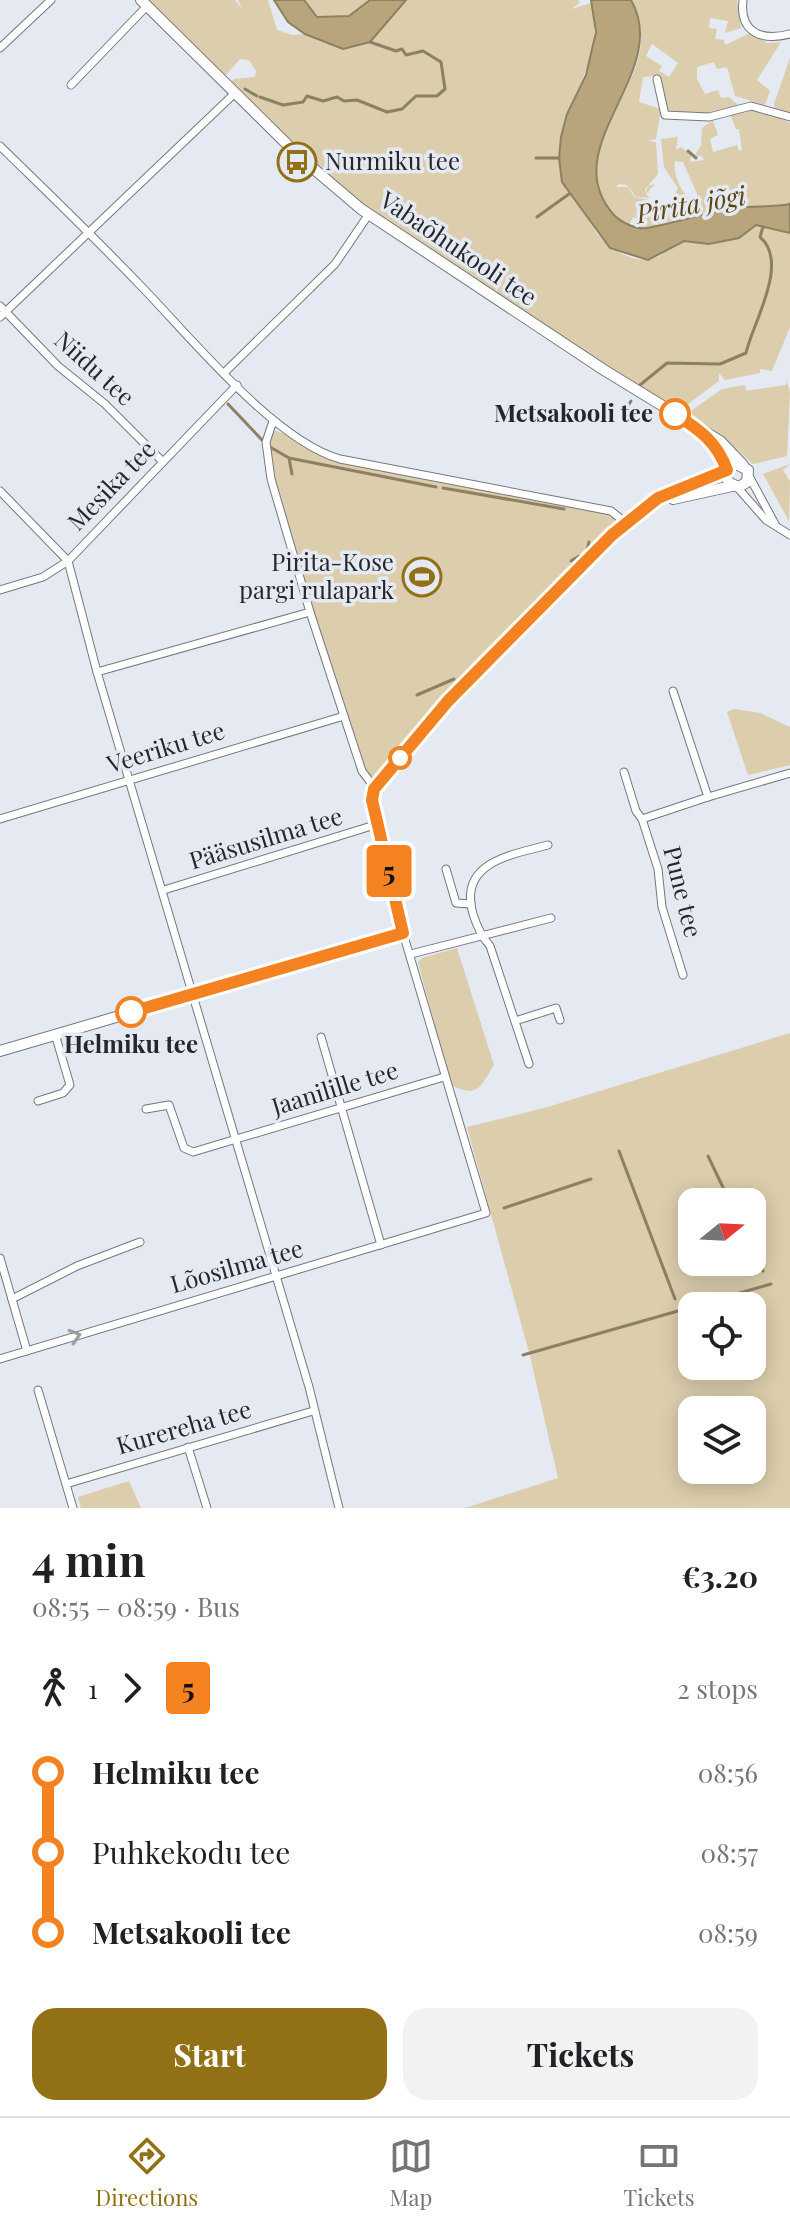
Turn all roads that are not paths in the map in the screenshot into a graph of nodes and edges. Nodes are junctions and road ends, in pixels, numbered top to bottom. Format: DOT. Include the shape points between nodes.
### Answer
graph roads {
  1 [pos="51,0"];
  2 [pos="743,0"];
  3 [pos="144,3"];
  4 [pos="790,34"];
  5 [pos="1,44"];
  6 [pos="657,79"];
  7 [pos="71,85"];
  8 [pos="234,94"];
  9 [pos="790,117"];
  10 [pos="0,146"];
  11 [pos="369,214"];
  12 [pos="89,232"];
  13 [pos="2,312"];
  14 [pos="225,372"];
  15 [pos="237,385"];
  16 [pos="273,421"];
  17 [pos="707,435"];
  18 [pos="162,461"];
  19 [pos="743,465"];
  20 [pos="727,470"];
  21 [pos="749,476"];
  22 [pos="734,486"];
  23 [pos="0,491"];
  24 [pos="638,513"];
  25 [pos="626,523"];
  26 [pos="776,526"];
  27 [pos="790,535"];
  28 [pos="68,561"];
  29 [pos="0,590"];
  30 [pos="310,612"];
  31 [pos="97,672"];
  32 [pos="673,691"];
  33 [pos="344,716"];
  34 [pos="624,772"];
  35 [pos="790,773"];
  36 [pos="130,780"];
  37 [pos="374,787"];
  38 [pos="708,797"];
  39 [pos="0,819"];
  40 [pos="642,819"];
  41 [pos="378,824"];
  42 [pos="548,845"];
  43 [pos="446,869"];
  44 [pos="164,890"];
  45 [pos="471,904"];
  46 [pos="551,918"];
  47 [pos="403,933"];
  48 [pos="480,935"];
  49 [pos="411,954"];
  50 [pos="683,975"];
  51 [pos="194,992"];
  52 [pos="560,1020"];
  53 [pos="515,1021"];
  54 [pos="55,1034"];
  55 [pos="321,1037"];
  56 [pos="0,1051"];
  57 [pos="529,1064"];
  58 [pos="444,1077"];
  59 [pos="38,1101"];
  60 [pos="342,1108"];
  61 [pos="146,1109"];
  62 [pos="237,1139"];
  63 [pos="140,1242"];
  64 [pos="381,1245"];
  65 [pos="0,1258"];
  66 [pos="276,1276"];
  67 [pos="12,1299"];
  68 [pos="27,1351"];
  69 [pos="0,1359"];
  70 [pos="38,1390"];
  71 [pos="313,1411"];
  72 [pos="188,1447"];
  73 [pos="66,1484"];
  74 [pos="73,1508"];
  75 [pos="207,1508"];
  76 [pos="339,1508"];
  1 -- 5 [label="street"];
  2 -- 4 [label="street" via="751,30 768,38"];
  3 -- 7 [label="street"];
  3 -- 8 [label="street, Vabaõhukooli tee"];
  6 -- 9 [label="street" via="665,115 709,117 751,106"];
  8 -- 11 [label="street, Vabaõhukooli tee"];
  8 -- 12 [label="street"];
  10 -- 12 [label="street"];
  11 -- 14 [label="street" via="335,264"];
  11 -- 17 [label="street, Vabaõhukooli tee"];
  12 -- 13 [label="street"];
  12 -- 14 [label="street"];
  13 -- 18 [label="street, Niidu tee"];
  14 -- 15 [label="street"];
  15 -- 16 [label="street"];
  15 -- 18 [label="street, Mesika tee"];
  16 -- 25 [label="street" via="331,456 607,510"];
  16 -- 30 [label="street" via="267,437 268,464"];
  17 -- 19 [label="street, Vabaõhukooli tee" via="726,445"];
  17 -- 20 [label="street, Vabaõhukooli tee"];
  18 -- 28 [label="street, Mesika tee"];
  19 -- 20 [label="street"];
  19 -- 21 [label="street"];
  20 -- 22 [label="street"];
  20 -- 24 [label="street" via="658,498"];
  21 -- 22 [label="street" via="745,484"];
  21 -- 26 [label="street"];
  22 -- 24 [label="street" via="686,495"];
  22 -- 26 [label="street"];
  23 -- 28 [label="street"];
  24 -- 25 [label="street"];
  25 -- 37 [label="street" via="448,701"];
  26 -- 27 [label="street"];
  28 -- 29 [label="street, Mesika tee" via="43,577"];
  28 -- 31 [label="street"];
  30 -- 31 [label="street"];
  30 -- 33 [label="street"];
  31 -- 36 [label="street"];
  32 -- 38 [label="street"];
  33 -- 36 [label="street, Veeriku tee"];
  33 -- 37 [label="street" via="364,776"];
  34 -- 40 [label="street, Pune tee"];
  35 -- 38 [label="street, Pune tee"];
  36 -- 39 [label="street, Veeriku tee"];
  36 -- 44 [label="street"];
  37 -- 41 [label="street"];
  38 -- 40 [label="street, Pune tee"];
  40 -- 50 [label="street, Pune tee"];
  41 -- 44 [label="street, Pääsusilma tee"];
  41 -- 47 [label="street"];
  42 -- 45 [label="street" via="502,858 479,872 472,883"];
  43 -- 45 [label="street" via="456,903"];
  44 -- 51 [label="street"];
  45 -- 48 [label="street"];
  46 -- 48 [label="street"];
  47 -- 49 [label="street"];
  47 -- 51 [label="street"];
  48 -- 49 [label="street"];
  48 -- 53 [label="street" via="490,946"];
  49 -- 58 [label="street"];
  51 -- 54 [label="street"];
  51 -- 62 [label="street"];
  52 -- 53 [label="street" via="556,1008"];
  53 -- 57 [label="street"];
  54 -- 56 [label="street"];
  54 -- 59 [label="street" via="70,1085 63,1093"];
  55 -- 60 [label="street"];
  58 -- 60 [label="street, Jaanilille tee"];
  58 -- 64 [label="street, Lõosilma tee" via="486,1213"];
  60 -- 62 [label="street, Jaanilille tee"];
  60 -- 64 [label="street"];
  61 -- 62 [label="street, Jaanilille tee" via="169,1105 188,1151"];
  62 -- 66 [label="street"];
  63 -- 67 [label="street"];
  64 -- 66 [label="street, Lõosilma tee"];
  65 -- 67 [label="street"];
  68 -- 66 [label="street, Lõosilma tee, one-way"];
  66 -- 71 [label="street"];
  67 -- 68 [label="street"];
  68 -- 69 [label="street, Lõosilma tee"];
  70 -- 73 [label="street"];
  71 -- 72 [label="street, Kurereha tee"];
  71 -- 76 [label="street"];
  72 -- 73 [label="street, Kurereha tee"];
  72 -- 75 [label="street"];
  73 -- 74 [label="street"];
}
